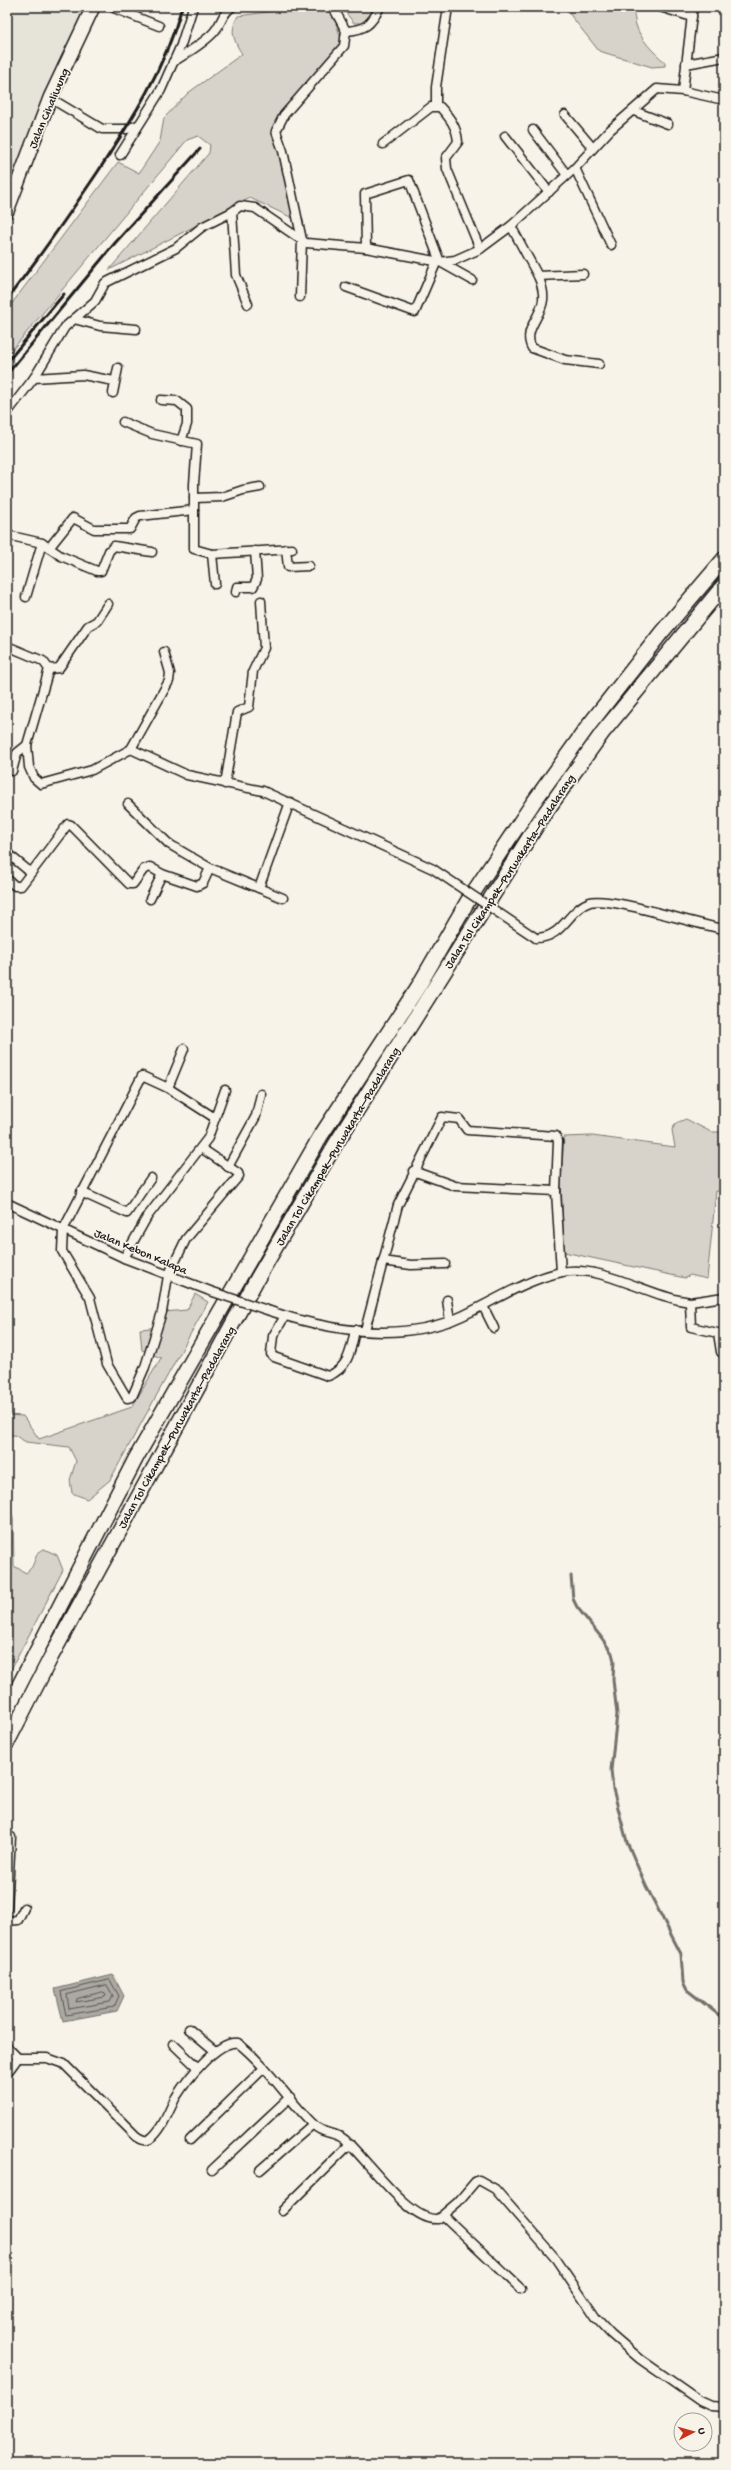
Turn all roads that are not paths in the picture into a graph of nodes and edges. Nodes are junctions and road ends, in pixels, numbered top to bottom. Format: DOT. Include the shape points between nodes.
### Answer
graph roads {
  1 [pos="93,7"];
  2 [pos="111,7"];
  3 [pos="193,7"];
  4 [pos="232,7"];
  5 [pos="333,7"];
  6 [pos="380,7"];
  7 [pos="448,7"];
  8 [pos="660,7"];
  9 [pos="693,7"];
  10 [pos="692,17"];
  11 [pos="159,26"];
  12 [pos="346,31"];
  13 [pos="724,57"];
  14 [pos="173,62"];
  15 [pos="686,64"];
  16 [pos="683,91"];
  17 [pos="50,98"];
  18 [pos="724,100"];
  19 [pos="436,106"];
  20 [pos="634,111"];
  21 [pos="565,115"];
  22 [pos="668,124"];
  23 [pos="138,125"];
  24 [pos="533,130"];
  25 [pos="505,136"];
  26 [pos="383,144"];
  27 [pos="592,147"];
  28 [pos="120,155"];
  29 [pos="575,168"];
  30 [pos="567,175"];
  31 [pos="549,192"];
  32 [pos="7,211"];
  33 [pos="232,212"];
  34 [pos="511,226"];
  35 [pos="302,240"];
  36 [pos="611,245"];
  37 [pos="366,248"];
  38 [pos="480,249"];
  39 [pos="438,261"];
  40 [pos="583,274"];
  41 [pos="538,276"];
  42 [pos="472,280"];
  43 [pos="346,287"];
  44 [pos="300,297"];
  45 [pos="248,304"];
  46 [pos="74,319"];
  47 [pos="136,329"];
  48 [pos="599,364"];
  49 [pos="118,368"];
  50 [pos="34,378"];
  51 [pos="114,381"];
  52 [pos="113,393"];
  53 [pos="161,400"];
  54 [pos="7,413"];
  55 [pos="123,422"];
  56 [pos="181,441"];
  57 [pos="260,487"];
  58 [pos="194,498"];
  59 [pos="194,510"];
  60 [pos="7,535"];
  61 [pos="45,546"];
  62 [pos="255,551"];
  63 [pos="152,552"];
  64 [pos="212,554"];
  65 [pos="724,559"];
  66 [pos="309,566"];
  67 [pos="215,584"];
  68 [pos="724,585"];
  69 [pos="236,592"];
  70 [pos="26,597"];
  71 [pos="260,601"];
  72 [pos="108,604"];
  73 [pos="7,646"];
  74 [pos="164,652"];
  75 [pos="49,669"];
  76 [pos="27,745"];
  77 [pos="131,749"];
  78 [pos="12,771"];
  79 [pos="225,784"];
  80 [pos="290,802"];
  81 [pos="128,804"];
  82 [pos="7,852"];
  83 [pos="210,868"];
  84 [pos="30,872"];
  85 [pos="162,874"];
  86 [pos="7,879"];
  87 [pos="259,888"];
  88 [pos="283,898"];
  89 [pos="150,899"];
  90 [pos="724,929"];
  91 [pos="184,1049"];
  92 [pos="168,1088"];
  93 [pos="225,1090"];
  94 [pos="261,1094"];
  95 [pos="215,1118"];
  96 [pos="200,1148"];
  97 [pos="228,1167"];
  98 [pos="413,1171"];
  99 [pos="152,1178"];
  100 [pos="556,1191"];
  101 [pos="81,1192"];
  102 [pos="7,1204"];
  103 [pos="63,1230"];
  104 [pos="124,1258"];
  105 [pos="383,1261"];
  106 [pos="445,1264"];
  107 [pos="562,1272"];
  108 [pos="168,1276"];
  109 [pos="724,1297"];
  110 [pos="448,1300"];
  111 [pos="690,1302"];
  112 [pos="483,1306"];
  113 [pos="285,1316"];
  114 [pos="450,1321"];
  115 [pos="494,1328"];
  116 [pos="355,1330"];
  117 [pos="365,1330"];
  118 [pos="721,1352"];
  119 [pos="7,1709"];
  120 [pos="7,1743"];
  121 [pos="11,1837"];
  122 [pos="24,1908"];
  123 [pos="7,1909"];
  124 [pos="7,1921"];
  125 [pos="189,2030"];
  126 [pos="173,2044"];
  127 [pos="7,2048"];
  128 [pos="216,2051"];
  129 [pos="18,2058"];
  130 [pos="198,2068"];
  131 [pos="264,2068"];
  132 [pos="7,2073"];
  133 [pos="290,2097"];
  134 [pos="314,2124"];
  135 [pos="190,2140"];
  136 [pos="350,2144"];
  137 [pos="212,2170"];
  138 [pos="260,2170"];
  139 [pos="282,2211"];
  140 [pos="444,2216"];
  141 [pos="521,2289"];
  142 [pos="724,2407"];
  1 -- 17 [label="highway, Jalan Cihaliwung"];
  2 -- 11 [label="street"];
  3 -- 14 [label="street"];
  4 -- 14 [label="street" via="224,12 220,26 213,33"];
  5 -- 12 [label="street"];
  6 -- 12 [label="street" via="375,18 361,30"];
  7 -- 19 [label="street" via="436,87"];
  8 -- 10 [label="street"];
  9 -- 10 [label="street"];
  10 -- 15 [label="street"];
  12 -- 35 [label="street" via="344,46 284,115 276,131 284,151"];
  13 -- 15 [label="street"];
  14 -- 23 [label="street" via="161,90"];
  15 -- 16 [label="street"];
  16 -- 18 [label="street"];
  16 -- 20 [label="street" via="657,89"];
  17 -- 23 [label="street" via="102,129"];
  17 -- 32 [label="highway, Jalan Cihaliwung"];
  19 -- 26 [label="street" via="425,110"];
  19 -- 38 [label="street" via="440,107 454,124 458,142 446,158 447,169"];
  20 -- 22 [label="street"];
  20 -- 27 [label="street"];
  21 -- 27 [label="street"];
  23 -- 28 [label="street"];
  24 -- 30 [label="street"];
  25 -- 31 [label="street"];
  27 -- 29 [label="street"];
  29 -- 30 [label="street"];
  29 -- 36 [label="street"];
  30 -- 31 [label="street"];
  31 -- 34 [label="street"];
  33 -- 35 [label="street" via="240,206 254,208"];
  33 -- 45 [label="street" via="236,275"];
  33 -- 46 [label="street" via="202,227 176,248 111,279 95,301"];
  34 -- 38 [label="street"];
  34 -- 41 [label="street"];
  35 -- 37 [label="street" via="316,245"];
  35 -- 44 [label="street"];
  37 -- 39 [label="street"];
  37 -- 39 [label="street" via="365,194 409,180"];
  38 -- 39 [label="street" via="455,260"];
  39 -- 42 [label="street"];
  39 -- 43 [label="street" via="414,312"];
  40 -- 41 [label="street"];
  41 -- 48 [label="street" via="543,300 529,332 532,348 565,360"];
  46 -- 47 [label="street" via="100,326"];
  46 -- 50 [label="street" via="65,328"];
  49 -- 51 [label="street"];
  50 -- 51 [label="street" via="83,375"];
  50 -- 54 [label="street"];
  51 -- 52 [label="street"];
  53 -- 56 [label="street" via="177,401 187,408 188,424"];
  55 -- 56 [label="street" via="152,434"];
  56 -- 58 [label="street" via="197,444"];
  57 -- 58 [label="street" via="222,498"];
  58 -- 59 [label="street"];
  59 -- 61 [label="street" via="140,516 130,529 94,528 73,518"];
  59 -- 64 [label="street" via="194,548"];
  60 -- 61 [label="street"];
  61 -- 63 [label="street" via="97,571 101,571 109,551 114,546"];
  61 -- 70 [label="street"];
  62 -- 64 [label="street"];
  62 -- 66 [label="street" via="289,549 288,567"];
  62 -- 69 [label="street" via="256,583 253,587 237,587"];
  64 -- 67 [label="street"];
  65 -- 119 [label="highway, Jalan Tol Cikampek–Purwakarta–Padalarang" via="661,633 589,726 468,898 418,987 320,1137 136,1458"];
  68 -- 120 [label="highway, Jalan Tol Cikampek–Purwakarta–Padalarang" via="603,732 542,817 335,1145 246,1300 51,1656"];
  71 -- 79 [label="street" via="264,648 253,671 249,707 237,712"];
  72 -- 75 [label="street" via="97,621 88,626 59,668"];
  73 -- 75 [label="street" via="43,662"];
  74 -- 77 [label="street" via="170,673 169,681"];
  75 -- 76 [label="street" via="28,734"];
  76 -- 77 [label="street" via="29,767 38,782 44,784 92,770"];
  76 -- 78 [label="street" via="17,753"];
  77 -- 79 [label="street" via="187,775"];
  79 -- 80 [label="street" via="263,791"];
  80 -- 87 [label="street"];
  80 -- 90 [label="street, bridge" via="433,869 536,938 552,936 584,905 593,902 618,904"];
  81 -- 83 [label="street" via="169,844"];
  82 -- 84 [label="street"];
  83 -- 85 [label="street" via="204,883 197,886"];
  83 -- 87 [label="street"];
  84 -- 85 [label="street" via="68,824 129,884 133,884 146,868 150,867"];
  84 -- 86 [label="street" via="18,887"];
  85 -- 89 [label="street"];
  87 -- 88 [label="street"];
  91 -- 92 [label="street"];
  92 -- 95 [label="street"];
  92 -- 101 [label="street" via="146,1076 139,1079"];
  93 -- 95 [label="street"];
  94 -- 97 [label="street" via="256,1116"];
  95 -- 96 [label="street" via="208,1138"];
  96 -- 97 [label="street"];
  96 -- 104 [label="street" via="147,1217"];
  97 -- 108 [label="street" via="238,1173 239,1177 186,1239"];
  98 -- 100 [label="street" via="455,1186"];
  98 -- 100 [label="street" via="440,1118 459,1119 467,1130 556,1136"];
  98 -- 105 [label="street" via="398,1205"];
  99 -- 101 [label="street" via="127,1213"];
  100 -- 107 [label="street"];
  101 -- 103 [label="street"];
  102 -- 103 [label="street, Jalan Kebon Kalapa"];
  103 -- 104 [label="street, Jalan Kebon Kalapa"];
  103 -- 108 [label="street" via="62,1251 90,1298 107,1364 128,1398 134,1394 144,1367 162,1312"];
  104 -- 108 [label="street, Jalan Kebon Kalapa"];
  105 -- 106 [label="street" via="411,1265"];
  105 -- 117 [label="street"];
  107 -- 111 [label="street, Jalan Kebon Kalapa" via="583,1271 597,1274 662,1296"];
  107 -- 112 [label="street, Jalan Kebon Kalapa" via="522,1286"];
  108 -- 113 [label="street, Jalan Kebon Kalapa, bridge"];
  109 -- 111 [label="street"];
  110 -- 114 [label="street"];
  111 -- 118 [label="street" via="691,1327 718,1333"];
  112 -- 114 [label="street, Jalan Kebon Kalapa"];
  112 -- 115 [label="street"];
  113 -- 116 [label="street, Jalan Kebon Kalapa" via="327,1327"];
  113 -- 116 [label="street" via="273,1336 271,1354 328,1376 349,1359"];
  114 -- 117 [label="street, Jalan Kebon Kalapa" via="404,1331"];
  116 -- 117 [label="street, Jalan Kebon Kalapa"];
  121 -- 123 [label="street"];
  122 -- 124 [label="street" via="18,1920"];
  125 -- 128 [label="street"];
  126 -- 130 [label="street"];
  127 -- 129 [label="street"];
  128 -- 130 [label="street"];
  128 -- 131 [label="street" via="229,2043 238,2043"];
  129 -- 130 [label="street" via="47,2058 64,2064 142,2140 151,2138"];
  129 -- 132 [label="street"];
  131 -- 133 [label="street"];
  131 -- 135 [label="street"];
  133 -- 134 [label="street"];
  133 -- 137 [label="street"];
  134 -- 136 [label="street" via="319,2129 339,2135"];
  134 -- 138 [label="street"];
  136 -- 139 [label="street"];
  136 -- 140 [label="street" via="415,2211 432,2220"];
  140 -- 141 [label="street"];
  140 -- 142 [label="street" via="475,2182 479,2180 487,2183 556,2258 596,2318 620,2343 700,2401 711,2406"];
}
